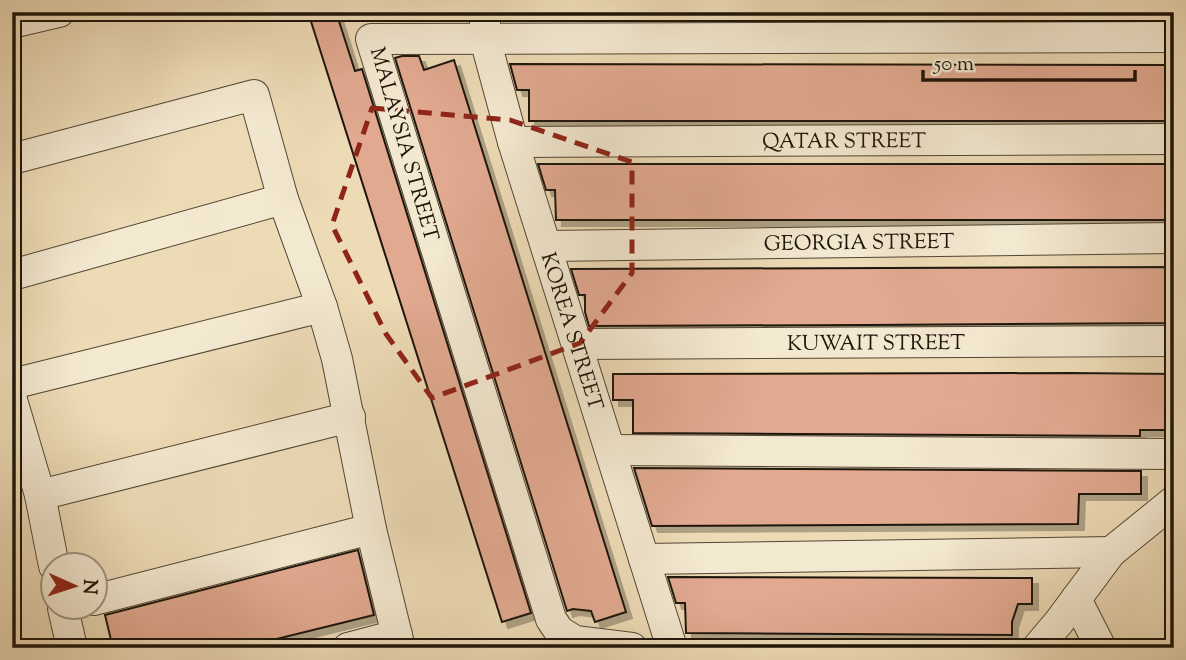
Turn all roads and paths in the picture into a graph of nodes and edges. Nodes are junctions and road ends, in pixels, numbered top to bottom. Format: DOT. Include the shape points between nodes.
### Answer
graph roads {
  1 [pos="59,12"];
  2 [pos="12,23"];
  3 [pos="485,26"];
  4 [pos="1174,37"];
  5 [pos="1174,139"];
  6 [pos="513,142"];
  7 [pos="12,159"];
  8 [pos="283,199"];
  9 [pos="1174,239"];
  10 [pos="546,246"];
  11 [pos="12,275"];
  12 [pos="322,307"];
  13 [pos="1174,341"];
  14 [pos="577,344"];
  15 [pos="12,384"];
  16 [pos="12,400"];
  17 [pos="350,417"];
  18 [pos="610,450"];
  19 [pos="1174,454"];
  20 [pos="40,495"];
  21 [pos="1174,501"];
  22 [pos="372,528"];
  23 [pos="51,552"];
  24 [pos="1111,552"];
  25 [pos="644,559"];
  26 [pos="108,596"];
  27 [pos="1076,599"];
  28 [pos="67,622"];
  29 [pos="398,641"];
  30 [pos="1100,645"];
  31 [pos="72,648"];
  32 [pos="348,648"];
  33 [pos="632,648"];
  34 [pos="672,648"];
  35 [pos="1037,648"];
  1 -- 2 [label="street"];
  3 -- 4 [label="street, MALAYSIA STREET"];
  3 -- 6 [label="street, KOREA STREET"];
  3 -- 33 [label="street, MALAYSIA STREET" via="371,39 551,618 559,631 575,641"];
  5 -- 6 [label="street, QATAR STREET"];
  6 -- 10 [label="street, KOREA STREET"];
  7 -- 8 [label="street" via="254,95"];
  8 -- 11 [label="street"];
  8 -- 12 [label="street"];
  9 -- 10 [label="street, GEORGIA STREET"];
  10 -- 14 [label="street, KOREA STREET"];
  12 -- 15 [label="street"];
  12 -- 17 [label="street"];
  13 -- 14 [label="street, KUWAIT STREET"];
  14 -- 18 [label="street, KOREA STREET"];
  16 -- 20 [label="street"];
  17 -- 20 [label="street"];
  17 -- 22 [label="street"];
  18 -- 19 [label="street"];
  18 -- 25 [label="street, KOREA STREET"];
  20 -- 23 [label="street"];
  21 -- 24 [label="street"];
  22 -- 26 [label="street"];
  22 -- 29 [label="street"];
  24 -- 25 [label="street"];
  24 -- 27 [label="street"];
  25 -- 34 [label="street, KOREA STREET"];
  27 -- 30 [label="street"];
  27 -- 35 [label="street"];
  28 -- 31 [label="street"];
  29 -- 32 [label="street"];
}
